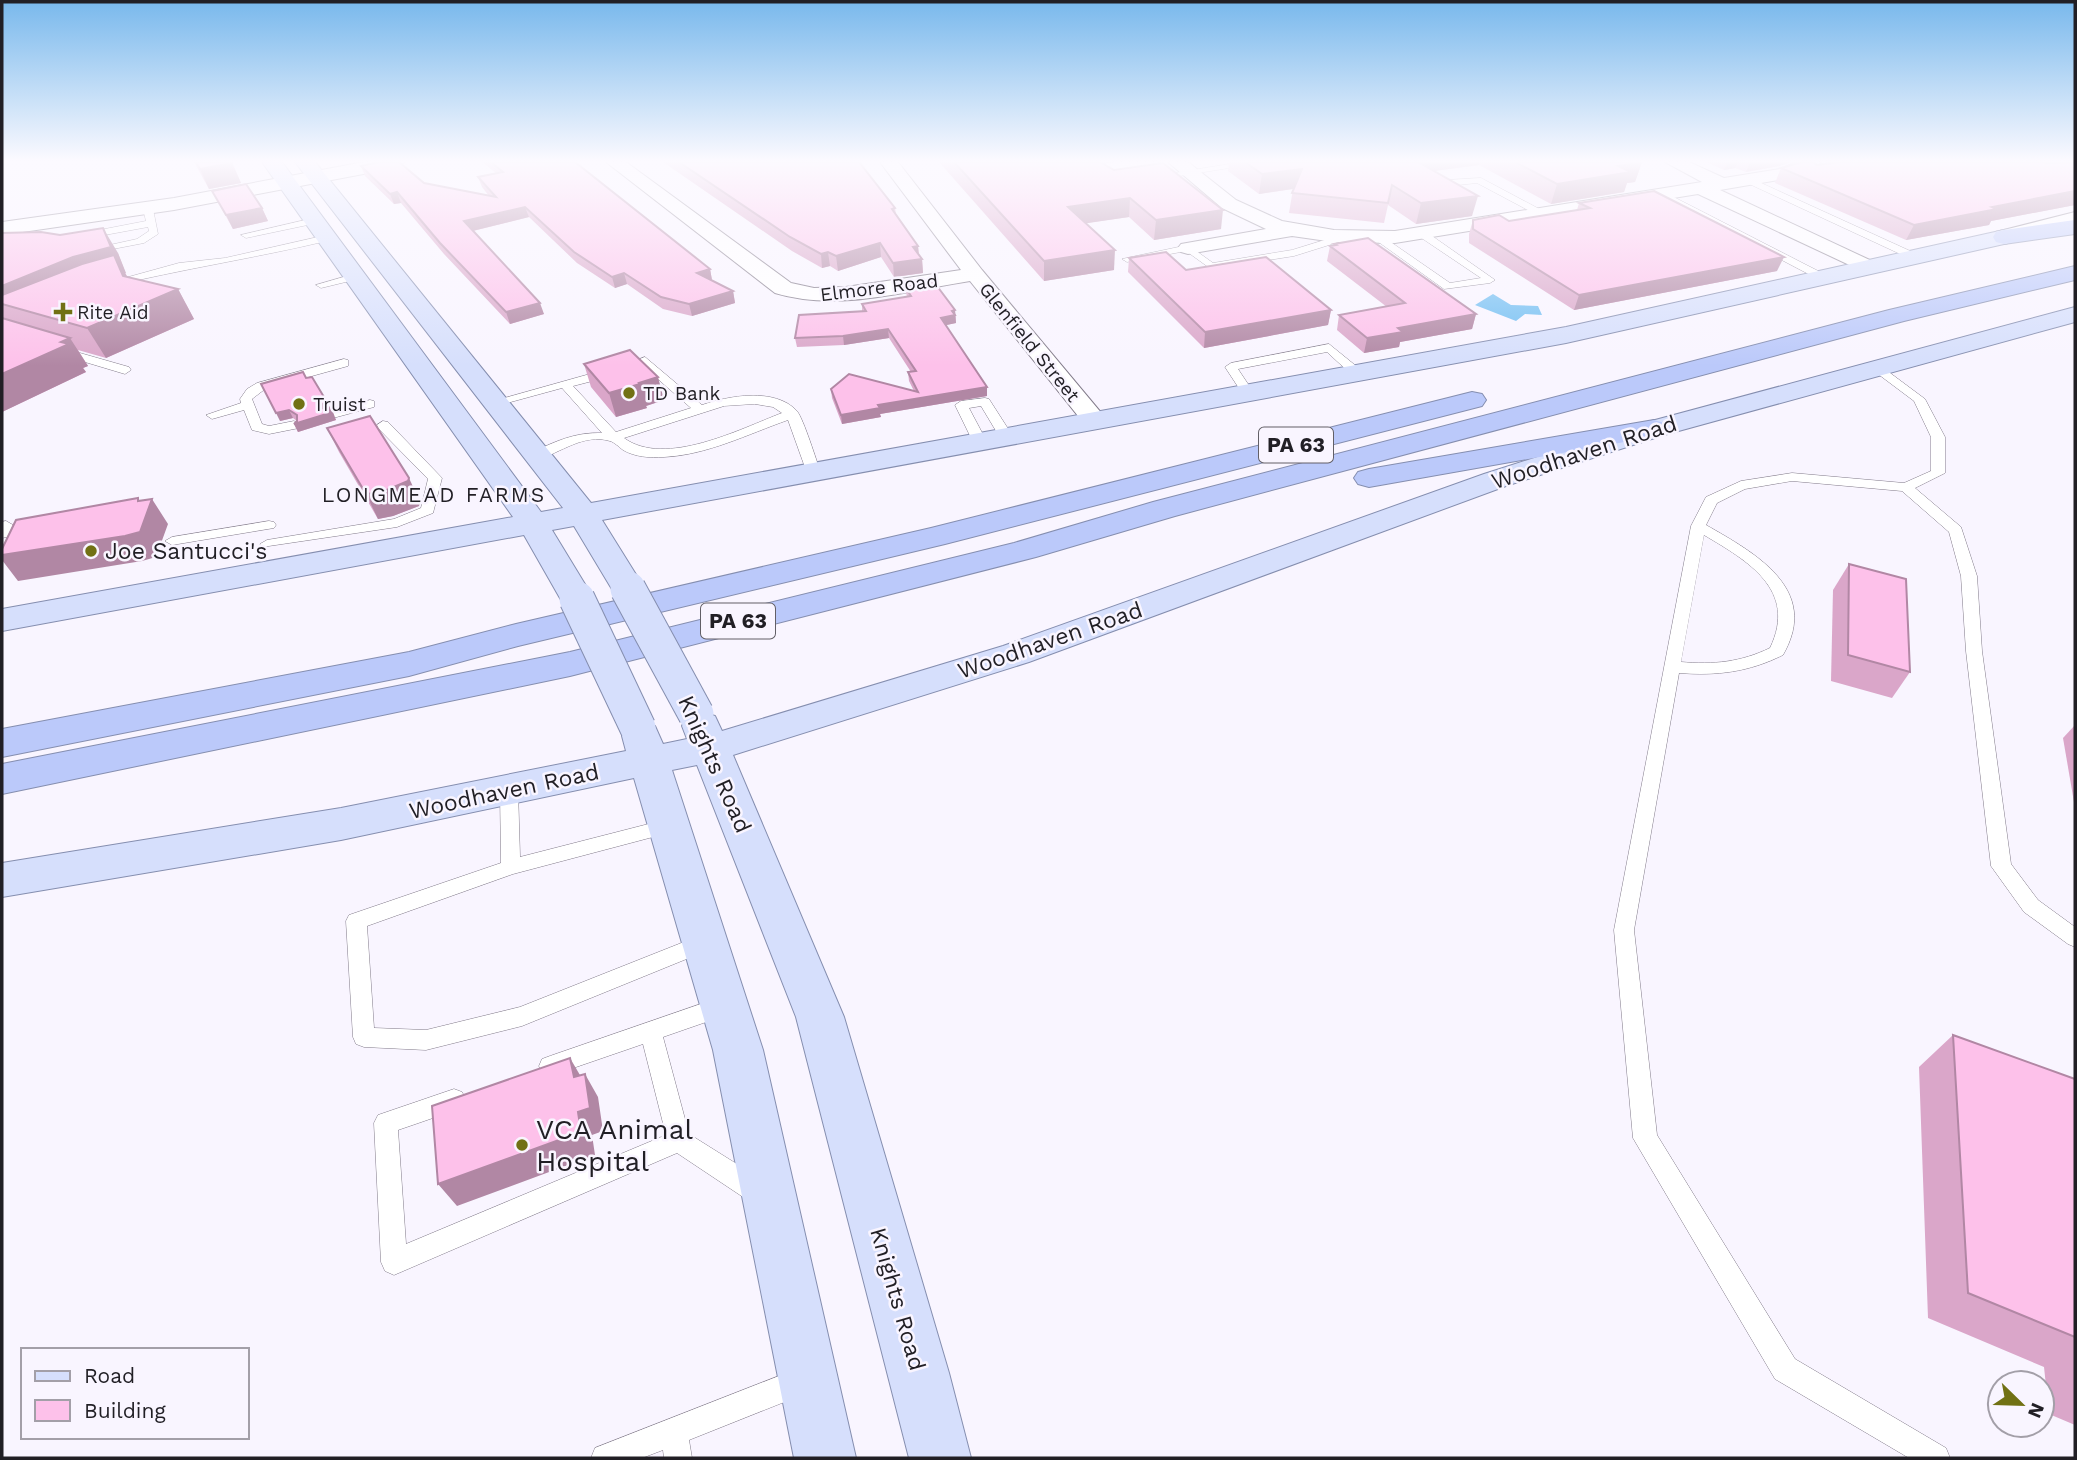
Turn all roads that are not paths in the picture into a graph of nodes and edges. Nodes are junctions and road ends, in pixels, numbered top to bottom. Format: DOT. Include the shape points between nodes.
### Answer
graph roads {
  1 [pos="101,230"];
  2 [pos="154,230"];
  3 [pos="307,230"];
  4 [pos="318,230"];
  5 [pos="322,230"];
  6 [pos="360,230"];
  7 [pos="706,230"];
  8 [pos="941,230"];
  9 [pos="1440,230"];
  10 [pos="1740,230"];
  11 [pos="1791,230"];
  12 [pos="1857,230"];
  13 [pos="2030,230"];
  14 [pos="2058,230"];
  15 [pos="1288,231"];
  16 [pos="1421,233"];
  17 [pos="246,235"];
  18 [pos="2004,237"];
  19 [pos="73,238"];
  20 [pos="1341,238"];
  21 [pos="1378,238"];
  22 [pos="1188,248"];
  23 [pos="2075,252"];
  24 [pos="74,256"];
  25 [pos="1915,257"];
  26 [pos="1127,259"];
  27 [pos="388,266"];
  28 [pos="1867,266"];
  29 [pos="2075,273"];
  30 [pos="975,274"];
  31 [pos="354,276"];
  32 [pos="1822,277"];
  33 [pos="321,285"];
  34 [pos="94,288"];
  35 [pos="2075,314"];
  36 [pos="51,348"];
  37 [pos="344,363"];
  38 [pos="622,368"];
  39 [pos="1878,368"];
  40 [pos="125,369"];
  41 [pos="604,374"];
  42 [pos="566,385"];
  43 [pos="576,397"];
  44 [pos="370,404"];
  45 [pos="248,405"];
  46 [pos="499,406"];
  47 [pos="700,410"];
  48 [pos="333,414"];
  49 [pos="792,414"];
  50 [pos="212,415"];
  51 [pos="1095,421"];
  52 [pos="459,423"];
  53 [pos="294,425"];
  54 [pos="383,425"];
  55 [pos="1654,429"];
  56 [pos="615,437"];
  57 [pos="538,454"];
  58 [pos="814,473"];
  59 [pos="1906,487"];
  60 [pos="584,515"];
  61 [pos="532,522"];
  62 [pos="269,525"];
  63 [pos="1699,526"];
  64 [pos="172,541"];
  65 [pos="267,544"];
  66 [pos="1025,550"];
  67 [pos="2,620"];
  68 [pos="516,635"];
  69 [pos="1672,667"];
  70 [pos="2,719"];
  71 [pos="704,731"];
  72 [pos="2,743"];
  73 [pos="643,745"];
  74 [pos="2,779"];
  75 [pos="509,790"];
  76 [pos="668,826"];
  77 [pos="510,867"];
  78 [pos="2,880"];
  79 [pos="2075,938"];
  80 [pos="704,943"];
  81 [pos="724,1006"];
  82 [pos="651,1031"];
  83 [pos="525,1075"];
  84 [pos="475,1093"];
  85 [pos="679,1141"];
  86 [pos="770,1200"];
  87 [pos="808,1379"];
  88 [pos="676,1445"];
  89 [pos="605,1458"];
  90 [pos="825,1458"];
  91 [pos="940,1458"];
  92 [pos="1936,1458"];
  1 -- 19 [label="lane"];
  2 -- 24 [label="lane" via="140,241"];
  3 -- 17 [label="lane"];
  4 -- 34 [label="lane" via="225,261 179,266"];
  5 -- 31 [label="main road"];
  6 -- 27 [label="main road, Knights Road"];
  7 -- 30 [label="street, Elmore Road" via="783,288 796,292 846,294"];
  8 -- 30 [label="street, Glenfield Street"];
  9 -- 16 [label="street"];
  10 -- 32 [label="lane"];
  11 -- 28 [label="street"];
  12 -- 25 [label="lane"];
  13 -- 18 [label="street"];
  14 -- 18 [label="highway"];
  15 -- 20 [label="street"];
  15 -- 22 [label="street"];
  16 -- 21 [label="street"];
  16 -- 21 [label="lane" via="1490,280 1448,287"];
  18 -- 25 [label="main road"];
  20 -- 21 [label="street"];
  20 -- 22 [label="lane" via="1294,253 1211,266"];
  22 -- 26 [label="lane"];
  23 -- 68 [label="highway, PA 63" via="934,537"];
  25 -- 28 [label="main road"];
  27 -- 31 [label="main road"];
  27 -- 46 [label="main road, Knights Road"];
  28 -- 32 [label="main road"];
  29 -- 66 [label="highway, Woodhaven Road / PA 63" via="1898,315"];
  30 -- 51 [label="street, Glenfield Street"];
  31 -- 33 [label="lane"];
  31 -- 52 [label="main road"];
  32 -- 51 [label="main road" via="1587,331"];
  35 -- 39 [label="main road, Woodhaven Road"];
  36 -- 40 [label="lane"];
  37 -- 45 [label="lane" via="261,386 246,399"];
  38 -- 47 [label="lane" via="645,361"];
  39 -- 55 [label="main road, Woodhaven Road"];
  39 -- 59 [label="lane" via="1919,399 1938,437 1938,473"];
  41 -- 42 [label="lane"];
  42 -- 43 [label="lane"];
  42 -- 46 [label="lane"];
  43 -- 46 [label="lane"];
  43 -- 56 [label="lane"];
  44 -- 48 [label="lane"];
  45 -- 50 [label="lane"];
  45 -- 53 [label="lane" via="257,427 269,430"];
  46 -- 52 [label="main road"];
  46 -- 57 [label="main road, Knights Road"];
  47 -- 49 [label="lane" via="723,402 755,400 777,404"];
  47 -- 56 [label="lane"];
  49 -- 56 [label="lane" via="675,454 632,450"];
  49 -- 58 [label="lane"];
  51 -- 58 [label="main road"];
  52 -- 61 [label="main road"];
  54 -- 65 [label="lane" via="435,478 428,510 397,523"];
  55 -- 66 [label="highway" via="1391,474"];
  55 -- 71 [label="main road, Woodhaven Road" via="1495,480 1016,654"];
  56 -- 57 [label="lane" via="588,436"];
  57 -- 60 [label="main road, Knights Road"];
  58 -- 60 [label="main road"];
  59 -- 63 [label="lane" via="1793,477 1741,485 1711,499"];
  59 -- 79 [label="lane" via="1955,530 1969,576 2001,866 2031,906"];
  60 -- 61 [label="main road"];
  60 -- 71 [label="main road, Knights Road, bridge"];
  61 -- 67 [label="main road"];
  61 -- 73 [label="main road, bridge" via="577,599"];
  62 -- 64 [label="lane"];
  63 -- 69 [label="lane"];
  63 -- 69 [label="lane" via="1766,571 1785,596 1787,626 1777,651 1752,665 1709,671"];
  66 -- 74 [label="highway, Woodhaven Road / PA 63" via="570,664"];
  68 -- 70 [label="highway" via="405,649"];
  68 -- 72 [label="highway, PA 63" via="409,664"];
  69 -- 92 [label="lane" via="1624,930 1645,1138 1785,1369"];
  71 -- 73 [label="main road, Woodhaven Road"];
  71 -- 91 [label="main road, Knights Road" via="820,1017"];
  73 -- 75 [label="main road, Woodhaven Road"];
  73 -- 76 [label="main road"];
  75 -- 77 [label="lane"];
  75 -- 78 [label="main road, Woodhaven Road" via="341,824"];
  76 -- 77 [label="lane"];
  76 -- 80 [label="main road"];
  77 -- 80 [label="lane" via="356,921 364,1037 426,1041 522,1016"];
  80 -- 81 [label="main road"];
  81 -- 82 [label="lane"];
  81 -- 86 [label="main road"];
  82 -- 83 [label="lane"];
  82 -- 85 [label="lane"];
  84 -- 85 [label="lane" via="386,1123 394,1262"];
  85 -- 86 [label="lane"];
  86 -- 87 [label="main road"];
  87 -- 88 [label="lane"];
  87 -- 90 [label="main road"];
  88 -- 89 [label="lane"];
}
